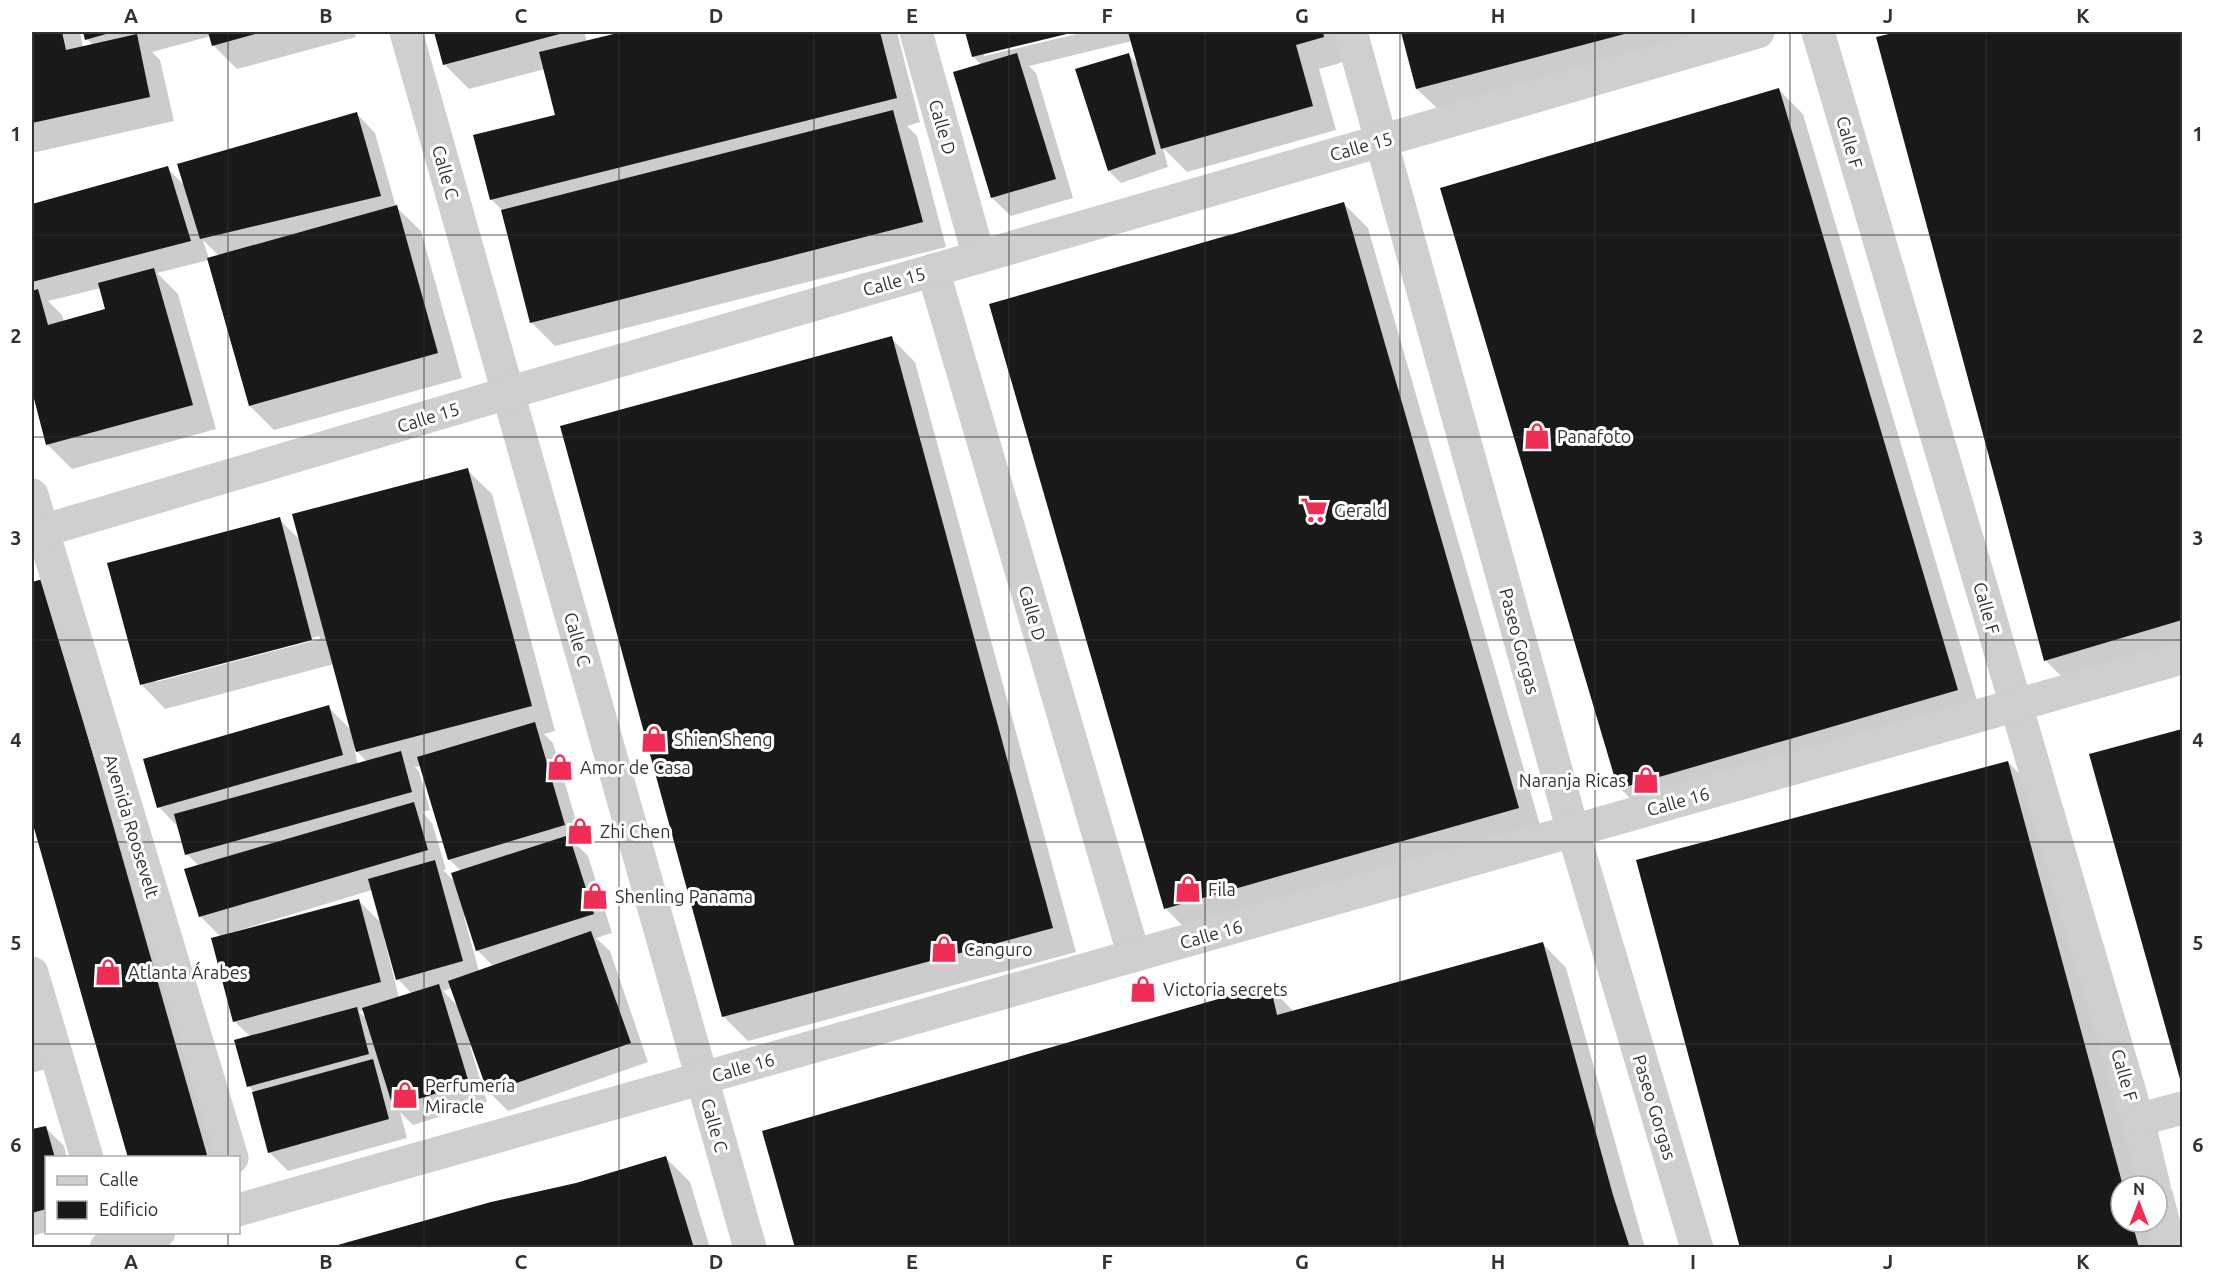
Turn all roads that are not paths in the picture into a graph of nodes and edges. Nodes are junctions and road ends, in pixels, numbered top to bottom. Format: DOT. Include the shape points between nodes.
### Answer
graph roads {
  1 [pos="406,32"];
  2 [pos="916,32"];
  3 [pos="1351,32"];
  4 [pos="1758,32"];
  5 [pos="1818,32"];
  6 [pos="1382,140"];
  7 [pos="979,257"];
  8 [pos="933,270"];
  9 [pos="508,393"];
  10 [pos="32,495"];
  11 [pos="37,533"];
  12 [pos="2182,658"];
  13 [pos="2016,705"];
  14 [pos="1573,831"];
  15 [pos="1134,956"];
  16 [pos="32,973"];
  17 [pos="702,1078"];
  18 [pos="2182,1108"];
  19 [pos="2138,1120"];
  20 [pos="86,1156"];
  21 [pos="231,1156"];
  22 [pos="2151,1174"];
  23 [pos="241,1199"];
  24 [pos="154,1234"];
  25 [pos="110,1242"];
  26 [pos="750,1248"];
  27 [pos="1697,1248"];
  1 -- 9 [label="street, Calle C"];
  2 -- 7 [label="street, Calle D"];
  3 -- 6 [label="street, Paseo Gorgas"];
  4 -- 6 [label="street, Calle 15"];
  5 -- 13 [label="street, Calle F"];
  6 -- 7 [label="street, Calle 15"];
  6 -- 14 [label="street, Paseo Gorgas"];
  7 -- 8 [label="street, Calle 15"];
  8 -- 9 [label="street, Calle 15"];
  8 -- 15 [label="street, Calle D"];
  9 -- 11 [label="street, Calle 15"];
  9 -- 17 [label="street, Calle C"];
  10 -- 11 [label="street, Avenida Roosevelt"];
  11 -- 21 [label="street, Avenida Roosevelt"];
  12 -- 13 [label="street, Calle 16"];
  13 -- 14 [label="street, Calle 16"];
  13 -- 19 [label="street, Calle F"];
  14 -- 15 [label="street, Calle 16"];
  14 -- 27 [label="street, Paseo Gorgas"];
  15 -- 17 [label="street, Calle 16"];
  16 -- 20 [label="street"];
  17 -- 23 [label="street, Calle 16"];
  17 -- 26 [label="street, Calle C"];
  18 -- 19 [label="street"];
  19 -- 22 [label="street, Calle F"];
  24 -- 25 [label="street"];
}
